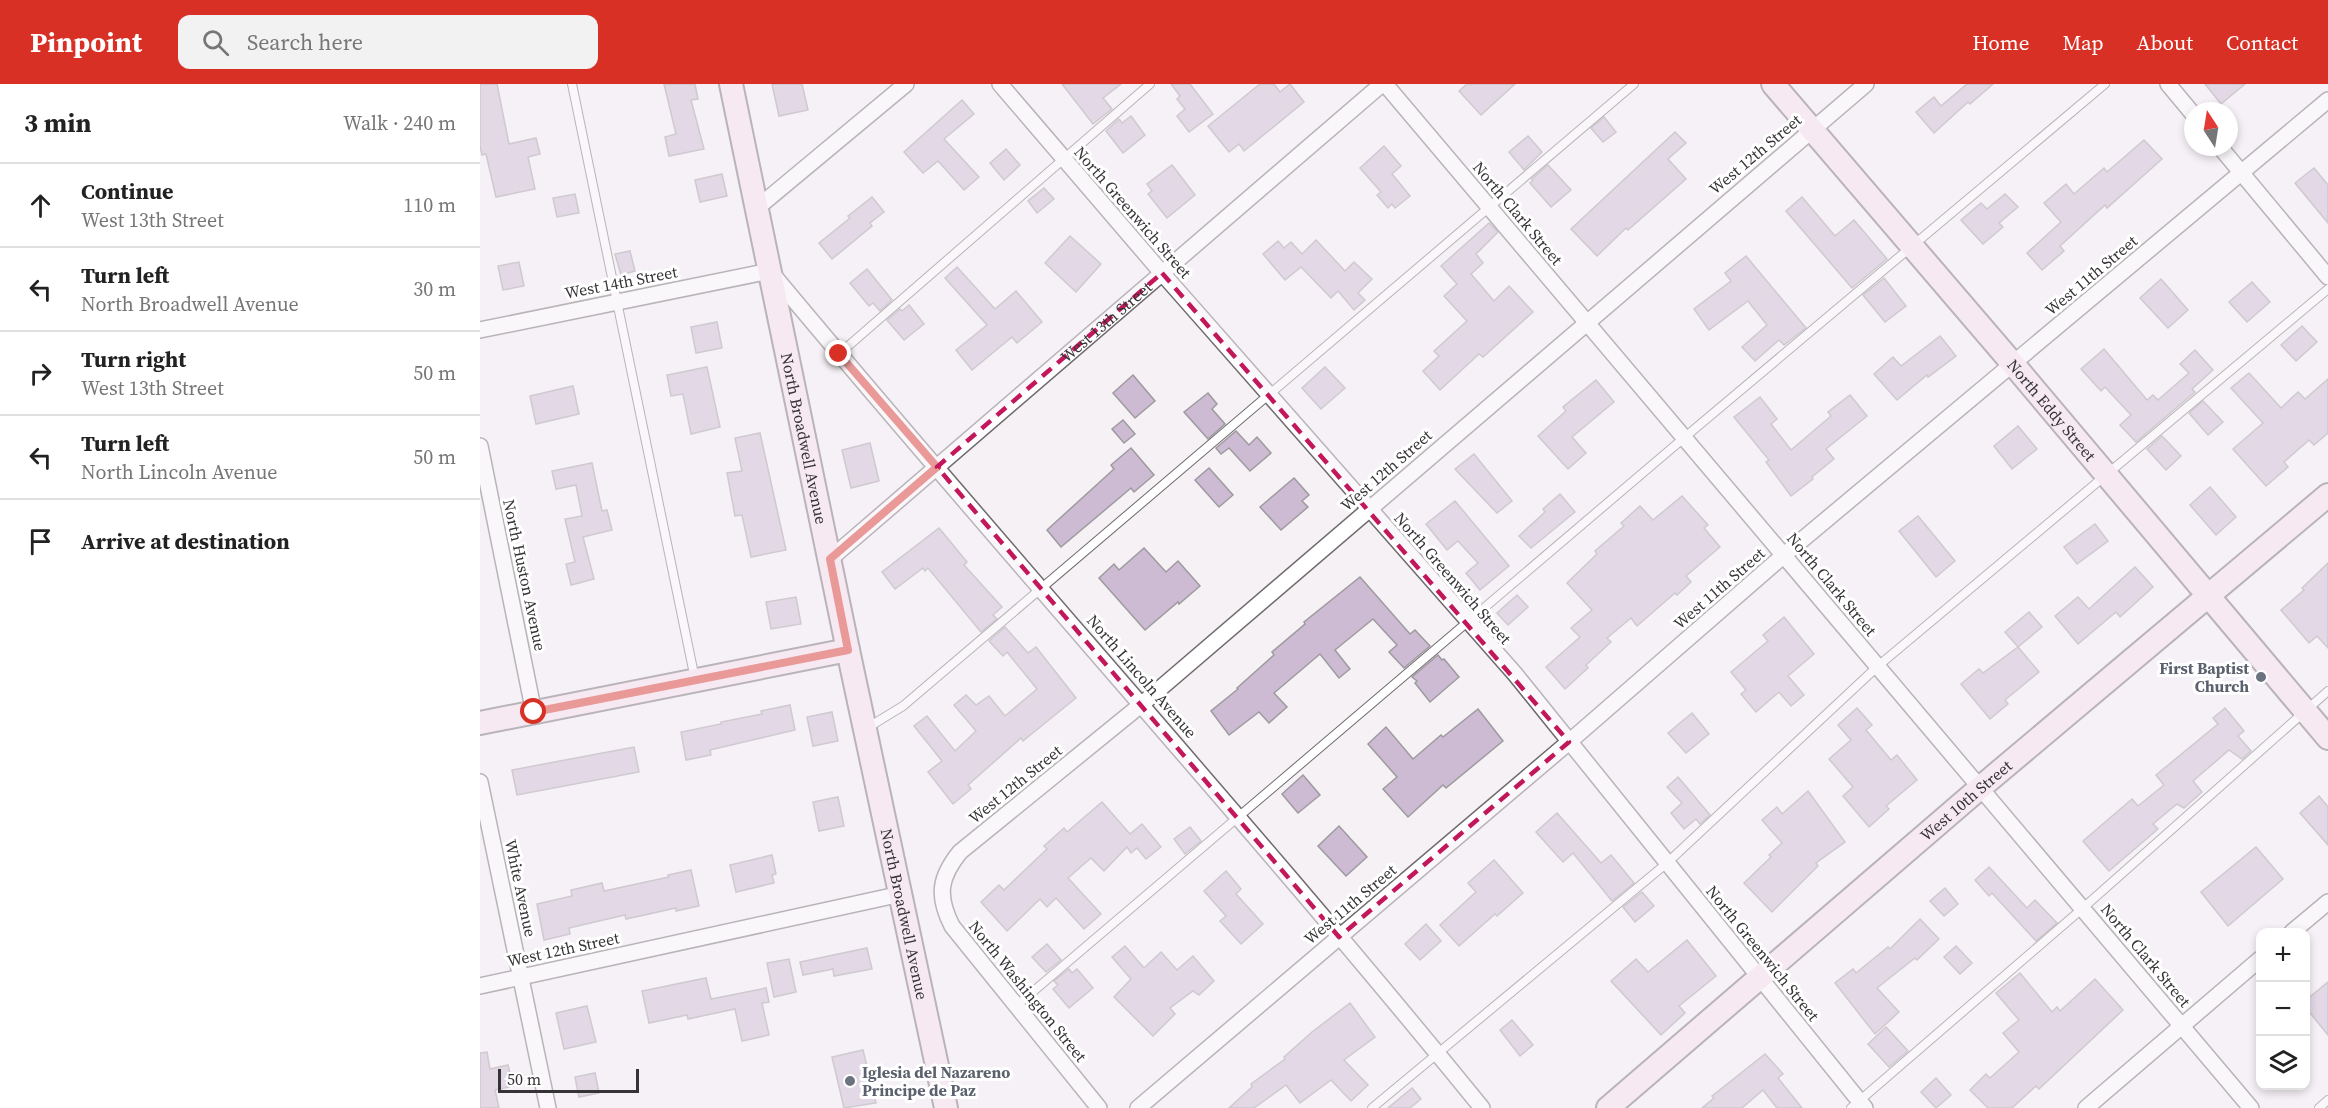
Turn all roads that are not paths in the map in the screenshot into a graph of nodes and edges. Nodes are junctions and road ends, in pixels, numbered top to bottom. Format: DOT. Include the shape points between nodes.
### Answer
graph roads {
  1 [pos="572,84"];
  2 [pos="731,84"];
  3 [pos="906,84"];
  4 [pos="1000,84"];
  5 [pos="1149,84"];
  6 [pos="1384,84"];
  7 [pos="1634,84"];
  8 [pos="1773,84"];
  9 [pos="1866,84"];
  10 [pos="2105,84"];
  11 [pos="2168,84"];
  12 [pos="2328,100"];
  13 [pos="2184,103"];
  14 [pos="1812,130"];
  15 [pos="2228,156"];
  16 [pos="1064,158"];
  17 [pos="2242,173"];
  18 [pos="1489,207"];
  19 [pos="757,208"];
  20 [pos="1912,246"];
  21 [pos="770,271"];
  22 [pos="1162,273"];
  23 [pos="2328,277"];
  24 [pos="2328,289"];
  25 [pos="617,301"];
  26 [pos="1587,322"];
  27 [pos="480,330"];
  28 [pos="839,354"];
  29 [pos="2013,364"];
  30 [pos="1268,395"];
  31 [pos="1685,437"];
  32 [pos="480,446"];
  33 [pos="937,467"];
  34 [pos="2107,475"];
  35 [pos="2328,495"];
  36 [pos="1369,509"];
  37 [pos="1784,555"];
  38 [pos="830,559"];
  39 [pos="1041,588"];
  40 [pos="2208,595"];
  41 [pos="1468,622"];
  42 [pos="848,650"];
  43 [pos="1878,666"];
  44 [pos="695,681"];
  45 [pos="2328,691"];
  46 [pos="1142,704"];
  47 [pos="2305,710"];
  48 [pos="534,712"];
  49 [pos="480,723"];
  50 [pos="866,728"];
  51 [pos="2328,738"];
  52 [pos="1569,742"];
  53 [pos="480,782"];
  54 [pos="1981,787"];
  55 [pos="1239,817"];
  56 [pos="1667,863"];
  57 [pos="942,891"];
  58 [pos="901,894"];
  59 [pos="2328,902"];
  60 [pos="2083,908"];
  61 [pos="2298,928"];
  62 [pos="1340,937"];
  63 [pos="2256,962"];
  64 [pos="521,977"];
  65 [pos="1759,977"];
  66 [pos="480,986"];
  67 [pos="1016,1006"];
  68 [pos="2182,1027"];
  69 [pos="1438,1053"];
  70 [pos="2328,1100"];
  71 [pos="1858,1106"];
  72 [pos="548,1108"];
  73 [pos="946,1108"];
  74 [pos="1099,1108"];
  75 [pos="1138,1108"];
  76 [pos="1372,1108"];
  77 [pos="1482,1108"];
  78 [pos="1608,1108"];
  79 [pos="2086,1108"];
  80 [pos="2251,1108"];
  81 [pos="2319,1108"];
  1 -- 25 [label="lane"];
  2 -- 19 [label="main road, North Broadwell Avenue"];
  3 -- 19 [label="street"];
  4 -- 16 [label="street, North Greenwich Street"];
  5 -- 16 [label="lane"];
  6 -- 18 [label="street, North Clark Street"];
  6 -- 22 [label="street, West 13th Street"];
  7 -- 18 [label="lane"];
  8 -- 14 [label="main road, North Eddy Street"];
  9 -- 14 [label="street, West 12th Street"];
  10 -- 20 [label="lane"];
  11 -- 13 [label="street"];
  12 -- 17 [label="street, West 11th Street"];
  14 -- 20 [label="main road, North Eddy Street"];
  14 -- 26 [label="street, West 12th Street"];
  15 -- 17 [label="street"];
  16 -- 22 [label="street, North Greenwich Street"];
  16 -- 28 [label="lane"];
  17 -- 23 [label="street"];
  17 -- 29 [label="street, West 11th Street"];
  18 -- 26 [label="street, North Clark Street"];
  18 -- 30 [label="lane"];
  19 -- 21 [label="main road, North Broadwell Avenue"];
  20 -- 29 [label="main road, North Eddy Street"];
  20 -- 31 [label="lane"];
  21 -- 25 [label="street, West 14th Street"];
  21 -- 28 [label="street, North Lincoln Avenue"];
  21 -- 38 [label="main road, North Broadwell Avenue"];
  22 -- 30 [label="street, North Greenwich Street"];
  22 -- 33 [label="street, West 13th Street"];
  24 -- 34 [label="lane"];
  25 -- 27 [label="street, West 14th Street"];
  25 -- 44 [label="lane"];
  26 -- 31 [label="street, North Clark Street"];
  26 -- 36 [label="street, West 12th Street"];
  28 -- 33 [label="street, North Lincoln Avenue"];
  29 -- 34 [label="main road, North Eddy Street"];
  29 -- 37 [label="street, West 11th Street"];
  30 -- 36 [label="street, North Greenwich Street"];
  30 -- 39 [label="lane"];
  31 -- 37 [label="street, North Clark Street"];
  31 -- 41 [label="lane"];
  32 -- 48 [label="street, North Huston Avenue"];
  33 -- 38 [label="street, West 13th Street"];
  33 -- 39 [label="street, North Lincoln Avenue"];
  34 -- 40 [label="main road, North Eddy Street"];
  34 -- 43 [label="lane"];
  35 -- 40 [label="main road, West 10th Street"];
  36 -- 41 [label="street, North Greenwich Street"];
  36 -- 46 [label="street, West 12th Street"];
  37 -- 43 [label="street, North Clark Street"];
  37 -- 52 [label="street, West 11th Street"];
  38 -- 42 [label="main road, North Broadwell Avenue"];
  39 -- 46 [label="street, North Lincoln Avenue"];
  39 -- 50 [label="lane" via="903,706"];
  40 -- 47 [label="main road, North Eddy Street"];
  40 -- 54 [label="main road, West 10th Street"];
  41 -- 52 [label="street, North Greenwich Street"];
  41 -- 55 [label="lane"];
  42 -- 44 [label="main road"];
  42 -- 50 [label="main road, North Broadwell Avenue"];
  43 -- 54 [label="street, North Clark Street"];
  43 -- 56 [label="lane"];
  44 -- 48 [label="main road"];
  45 -- 47 [label="lane"];
  46 -- 55 [label="street, North Lincoln Avenue"];
  46 -- 57 [label="street, West 12th Street" via="960,852 942,882"];
  47 -- 51 [label="main road, North Eddy Street"];
  47 -- 60 [label="lane"];
  48 -- 49 [label="main road"];
  50 -- 58 [label="main road, North Broadwell Avenue"];
  52 -- 56 [label="street, North Greenwich Street"];
  52 -- 62 [label="street, West 11th Street"];
  53 -- 64 [label="street, White Avenue"];
  54 -- 60 [label="street, North Clark Street"];
  54 -- 65 [label="main road, West 10th Street"];
  55 -- 62 [label="street, North Lincoln Avenue"];
  55 -- 67 [label="lane"];
  56 -- 65 [label="street, North Greenwich Street"];
  56 -- 69 [label="lane"];
  57 -- 67 [label="street, North Washington Street" via="952,926"];
  58 -- 64 [label="street, West 12th Street"];
  58 -- 73 [label="main road, North Broadwell Avenue"];
  59 -- 61 [label="street"];
  60 -- 68 [label="street, North Clark Street"];
  60 -- 71 [label="lane"];
  62 -- 69 [label="street, North Lincoln Avenue"];
  62 -- 75 [label="street, West 11th Street"];
  63 -- 68 [label="street"];
  64 -- 66 [label="street, West 12th Street"];
  64 -- 72 [label="street, White Avenue"];
  65 -- 71 [label="street, North Greenwich Street"];
  65 -- 78 [label="main road, West 10th Street"];
  67 -- 74 [label="street, North Washington Street"];
  68 -- 79 [label="street"];
  68 -- 80 [label="street, North Clark Street"];
  69 -- 76 [label="lane"];
  69 -- 77 [label="street, North Lincoln Avenue"];
  70 -- 81 [label="lane"];
}
